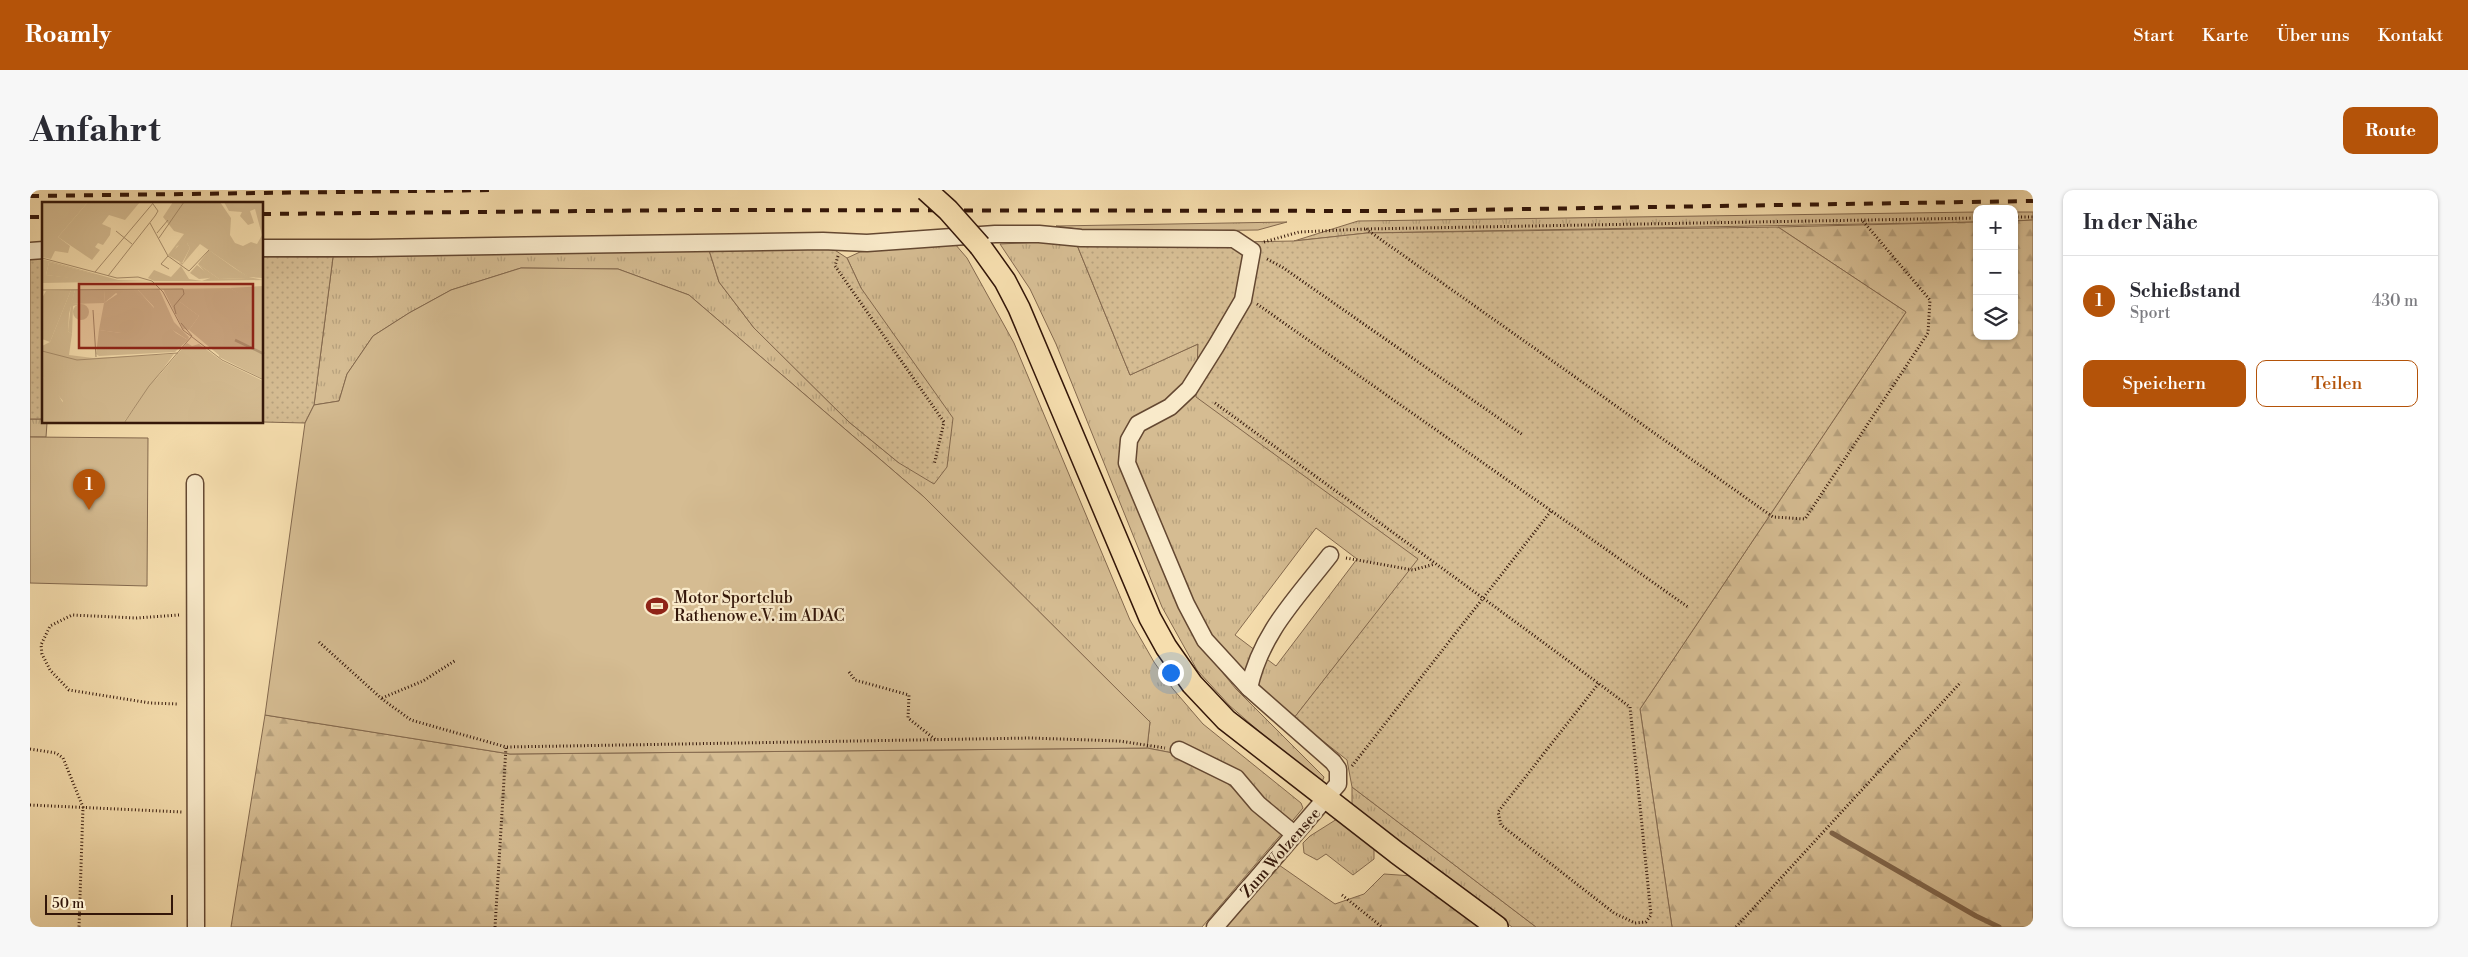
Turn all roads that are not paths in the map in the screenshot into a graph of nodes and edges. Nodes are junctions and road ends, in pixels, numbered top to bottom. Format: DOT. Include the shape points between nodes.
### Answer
graph roads {
  1 [pos="926,190"];
  2 [pos="264,248"];
  3 [pos="195,483"];
  4 [pos="1330,555"];
  5 [pos="1248,688"];
  6 [pos="1179,750"];
  7 [pos="1326,799"];
  8 [pos="1294,834"];
  9 [pos="196,927"];
  10 [pos="1215,927"];
  11 [pos="1496,927"];
  1 -- 7 [label="main road, bridge" via="980,246 1005,281 1136,589 1166,647 1192,684 1226,720"];
  2 -- 5 [label="street, Zum Wolzensee" via="868,243 995,234 1234,239 1252,251 1243,300 1189,389 1170,407 1138,424 1129,440 1127,463 1186,604 1205,640"];
  3 -- 9 [label="street"];
  4 -- 5 [label="street" via="1267,636"];
  5 -- 7 [label="street, Zum Wolzensee" via="1338,769 1338,784"];
  6 -- 8 [label="street" via="1236,778 1258,804"];
  7 -- 8 [label="street, Zum Wolzensee"];
  7 -- 11 [label="main road"];
  8 -- 10 [label="street, Zum Wolzensee"];
}
